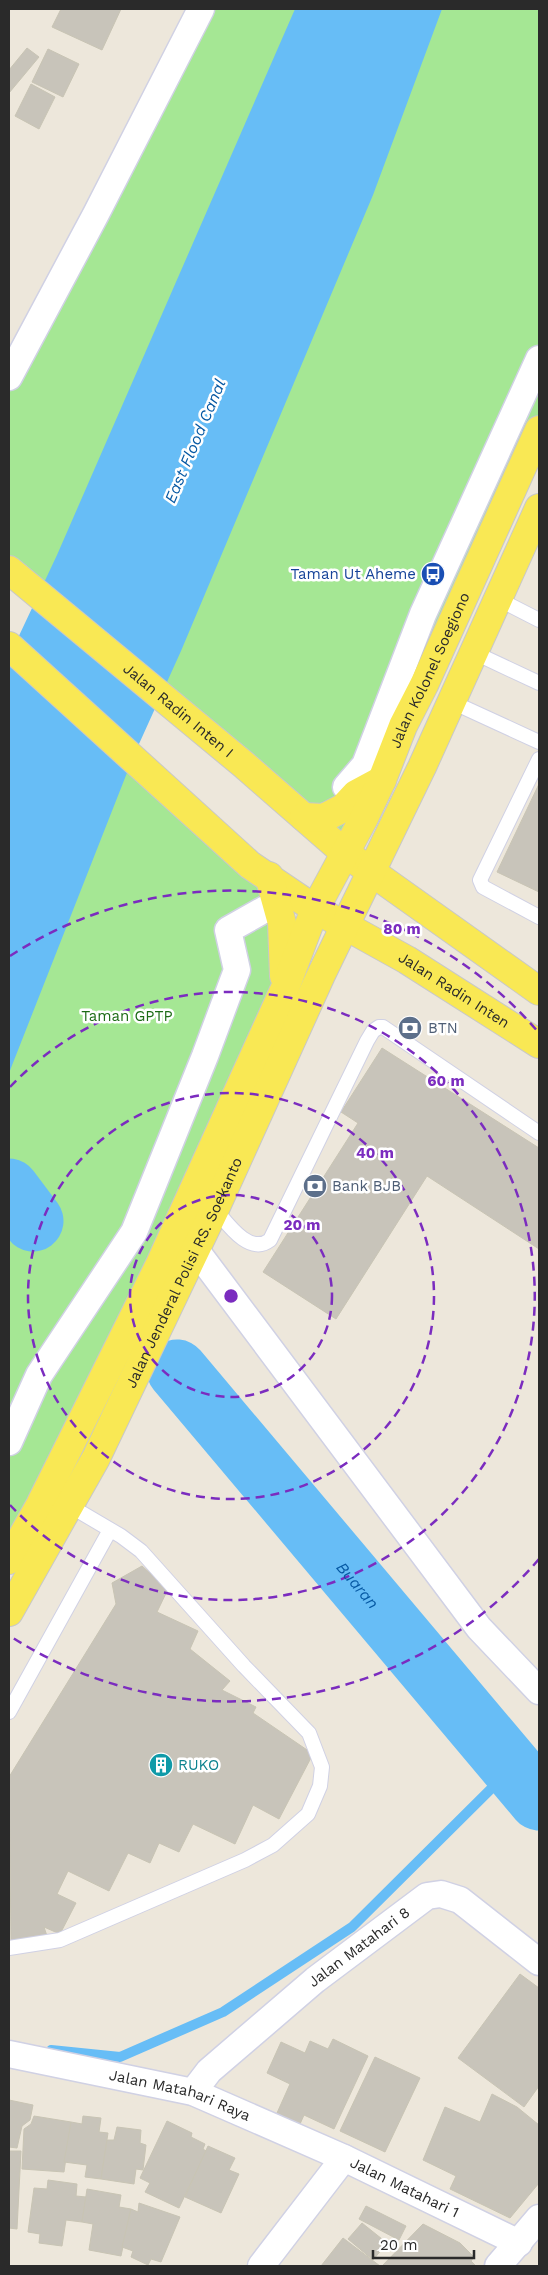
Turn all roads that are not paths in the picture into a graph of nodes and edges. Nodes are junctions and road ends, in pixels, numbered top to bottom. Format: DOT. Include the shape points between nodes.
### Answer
graph roads {
  1 [pos="201,9"];
  2 [pos="539,359"];
  3 [pos="9,377"];
  4 [pos="539,430"];
  5 [pos="539,508"];
  6 [pos="9,570"];
  7 [pos="498,599"];
  8 [pos="539,620"];
  9 [pos="9,646"];
  10 [pos="475,653"];
  11 [pos="539,683"];
  12 [pos="452,702"];
  13 [pos="539,742"];
  14 [pos="539,759"];
  15 [pos="382,780"];
  16 [pos="346,787"];
  17 [pos="304,817"];
  18 [pos="345,853"];
  19 [pos="371,872"];
  20 [pos="269,876"];
  21 [pos="276,903"];
  22 [pos="315,908"];
  23 [pos="539,917"];
  24 [pos="346,926"];
  25 [pos="285,988"];
  26 [pos="539,991"];
  27 [pos="539,1044"];
  28 [pos="539,1133"];
  29 [pos="215,1209"];
  30 [pos="195,1248"];
  31 [pos="171,1272"];
  32 [pos="9,1442"];
  33 [pos="70,1506"];
  34 [pos="110,1530"];
  35 [pos="9,1560"];
  36 [pos="9,1612"];
  37 [pos="539,1692"];
  38 [pos="9,1712"];
  39 [pos="9,1948"];
  40 [pos="539,1962"];
  41 [pos="9,2054"];
  42 [pos="193,2092"];
  43 [pos="344,2158"];
  44 [pos="538,2221"];
  45 [pos="519,2242"];
  46 [pos="261,2266"];
  47 [pos="498,2266"];
  1 -- 3 [label="street"];
  2 -- 16 [label="street" via="423,614 365,765"];
  4 -- 15 [label="main road, Jalan Kolonel Soegiono" via="403,726"];
  5 -- 7 [label="main road"];
  6 -- 17 [label="main road, Jalan Radin Inten I"];
  7 -- 8 [label="lane"];
  7 -- 10 [label="main road"];
  9 -- 20 [label="main road" via="250,865"];
  10 -- 11 [label="lane"];
  10 -- 12 [label="main road"];
  12 -- 13 [label="lane"];
  12 -- 19 [label="main road"];
  14 -- 23 [label="lane" via="480,880 483,887"];
  15 -- 17 [label="main road" via="356,794 343,808 324,818"];
  15 -- 18 [label="main road, Jalan Kolonel Soegiono"];
  17 -- 18 [label="main road, Jalan Radin Inten I"];
  18 -- 19 [label="main road"];
  18 -- 22 [label="main road, Jalan Kolonel Soegiono"];
  19 -- 24 [label="main road"];
  19 -- 26 [label="main road"];
  20 -- 21 [label="main road"];
  20 -- 22 [label="main road"];
  21 -- 25 [label="main road" via="282,923"];
  21 -- 32 [label="street" via="228,930 237,970 134,1232 39,1375"];
  22 -- 24 [label="main road, Jalan Radin Inten"];
  22 -- 25 [label="main road, Jalan Jenderal Polisi RS. Soekanto"];
  24 -- 27 [label="main road, Jalan Radin Inten"];
  24 -- 29 [label="main road, Jalan Jenderal Polisi RS. Soekanto" via="321,974"];
  25 -- 31 [label="main road, Jalan Jenderal Polisi RS. Soekanto"];
  28 -- 29 [label="lane" via="383,1027 378,1027 367,1041 270,1240 255,1246 236,1232"];
  29 -- 30 [label="main road, Jalan Jenderal Polisi RS. Soekanto"];
  30 -- 31 [label="main road, Jalan Jenderal Polisi RS. Soekanto"];
  30 -- 37 [label="street" via="479,1628"];
  31 -- 33 [label="main road, Jalan Jenderal Polisi RS. Soekanto" via="96,1458"];
  31 -- 35 [label="main road, Jalan Jenderal Polisi RS. Soekanto" via="84,1419"];
  33 -- 34 [label="lane"];
  33 -- 36 [label="main road, Jalan Jenderal Polisi RS. Soekanto"];
  34 -- 38 [label="lane"];
  34 -- 39 [label="lane" via="141,1551 309,1733 322,1766 320,1786 302,1820 273,1845 245,1860 60,1940"];
  40 -- 42 [label="street, Jalan Matahari 8" via="460,1900 441,1894 427,1896 315,1980 208,2071"];
  41 -- 42 [label="street, Jalan Matahari Raya"];
  42 -- 43 [label="street, Jalan Matahari Raya"];
  43 -- 45 [label="street, Jalan Matahari 1"];
  43 -- 46 [label="street"];
  44 -- 45 [label="street"];
  45 -- 47 [label="street"];
}
